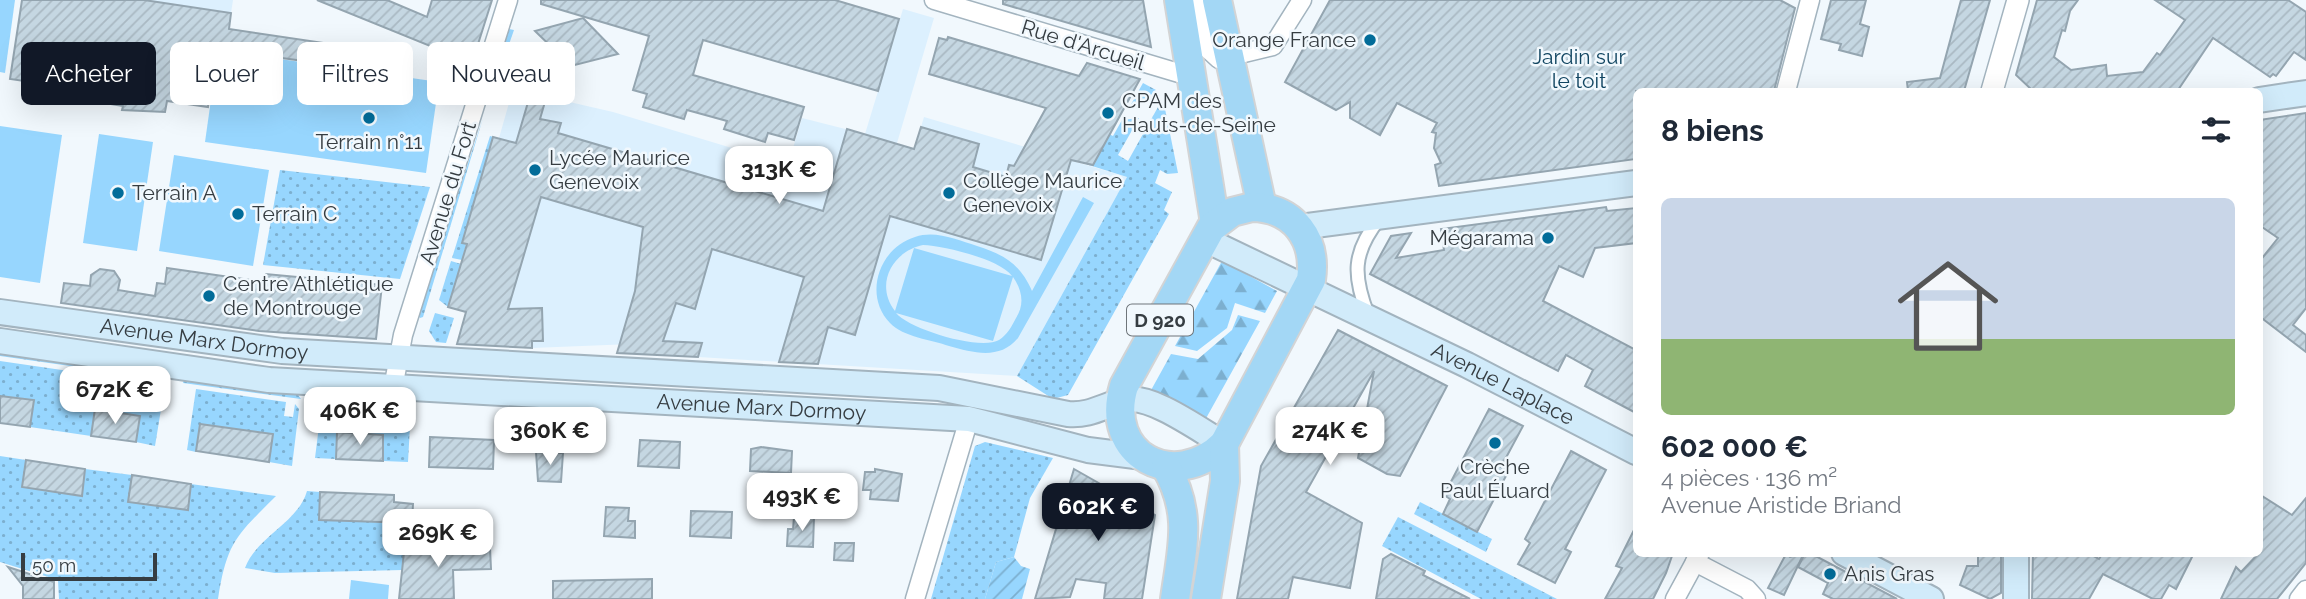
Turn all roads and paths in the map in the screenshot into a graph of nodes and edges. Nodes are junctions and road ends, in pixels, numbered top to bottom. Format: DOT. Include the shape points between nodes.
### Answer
graph roads {
  1 [pos="508,0"];
  2 [pos="933,0"];
  3 [pos="1179,0"];
  4 [pos="1198,0"];
  5 [pos="1217,0"];
  6 [pos="1302,0"];
  7 [pos="1810,0"];
  8 [pos="2018,0"];
  9 [pos="1229,58"];
  10 [pos="1192,77"];
  11 [pos="1787,88"];
  12 [pos="1993,88"];
  13 [pos="2306,93"];
  14 [pos="2263,99"];
  15 [pos="1633,183"];
  16 [pos="1262,207"];
  17 [pos="1381,216"];
  18 [pos="1300,227"];
  19 [pos="1210,231"];
  20 [pos="1307,288"];
  21 [pos="0,312"];
  22 [pos="1369,318"];
  23 [pos="0,341"];
  24 [pos="399,358"];
  25 [pos="393,388"];
  26 [pos="974,395"];
  27 [pos="1119,402"];
  28 [pos="969,419"];
  29 [pos="1224,444"];
  30 [pos="1633,451"];
  31 [pos="1154,462"];
  32 [pos="1852,557"];
  33 [pos="2016,557"];
  34 [pos="1698,558"];
  35 [pos="2306,590"];
  36 [pos="915,599"];
  37 [pos="1175,599"];
  38 [pos="1206,599"];
  39 [pos="1675,599"];
  40 [pos="1756,599"];
  41 [pos="1931,599"];
  42 [pos="2016,599"];
  43 [pos="2299,599"];
  1 -- 24 [label="street, Avenue du Fort"];
  2 -- 10 [label="street, Rue d'Arcueil"];
  3 -- 10 [label="main road"];
  4 -- 9 [label="street" via="1209,52"];
  5 -- 9 [label="main road"];
  6 -- 9 [label="street" via="1278,42 1265,50"];
  7 -- 11 [label="street"];
  8 -- 12 [label="street"];
  9 -- 16 [label="main road"];
  10 -- 19 [label="main road"];
  13 -- 14 [label="main road"];
  15 -- 17 [label="main road"];
  16 -- 18 [label="main road" via="1284,214"];
  16 -- 19 [label="main road" via="1241,208"];
  17 -- 18 [label="main road"];
  17 -- 22 [label="street" via="1356,263"];
  18 -- 20 [label="main road" via="1312,252"];
  19 -- 20 [label="main road, Avenue Laplace"];
  19 -- 27 [label="main road, D 920"];
  20 -- 22 [label="main road, Avenue Laplace"];
  20 -- 29 [label="main road"];
  21 -- 24 [label="main road, Avenue Marx Dormoy" via="247,347"];
  22 -- 30 [label="main road, Avenue Laplace"];
  23 -- 25 [label="main road, Avenue Marx Dormoy" via="269,380"];
  24 -- 25 [label="street, Avenue du Fort"];
  24 -- 26 [label="main road, Avenue Marx Dormoy" via="939,388"];
  25 -- 28 [label="main road, Avenue Marx Dormoy"];
  26 -- 27 [label="main road, Avenue Marx Dormoy" via="1080,415"];
  26 -- 28 [label="main road"];
  27 -- 29 [label="main road" via="1146,401"];
  27 -- 31 [label="main road" via="1123,432"];
  28 -- 31 [label="main road, Avenue Marx Dormoy"];
  28 -- 36 [label="street"];
  29 -- 31 [label="main road" via="1201,462"];
  29 -- 38 [label="main road" via="1225,481"];
  31 -- 37 [label="main road" via="1179,489 1183,517"];
  32 -- 41 [label="main road"];
  33 -- 42 [label="main road"];
  34 -- 39 [label="street"];
  34 -- 40 [label="street"];
  35 -- 43 [label="street"];
}
